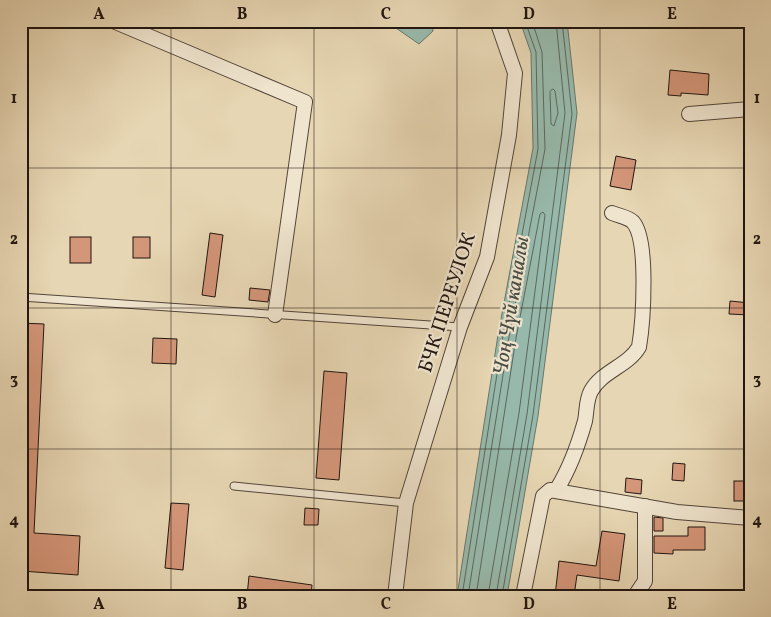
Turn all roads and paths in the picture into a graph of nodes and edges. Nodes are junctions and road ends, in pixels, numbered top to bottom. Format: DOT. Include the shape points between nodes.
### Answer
graph roads {
  1 [pos="113,21"];
  2 [pos="497,21"];
  3 [pos="750,110"];
  4 [pos="689,114"];
  5 [pos="612,213"];
  6 [pos="21,297"];
  7 [pos="275,315"];
  8 [pos="460,328"];
  9 [pos="234,486"];
  10 [pos="557,490"];
  11 [pos="406,503"];
  12 [pos="645,506"];
  13 [pos="750,518"];
  14 [pos="395,596"];
  15 [pos="523,596"];
  16 [pos="635,596"];
  1 -- 7 [label="street" via="305,102"];
  2 -- 8 [label="street, БЧК ПЕРЕУЛОК" via="515,72 509,135 487,257"];
  3 -- 4 [label="street"];
  5 -- 10 [label="street" via="630,220 638,231 643,271 639,347 634,356 592,390 576,451"];
  6 -- 7 [label="lane"];
  7 -- 8 [label="lane"];
  8 -- 11 [label="street, БЧК ПЕРЕУЛОК"];
  9 -- 11 [label="lane"];
  10 -- 12 [label="street"];
  10 -- 15 [label="street" via="550,490 543,496"];
  11 -- 14 [label="street, БЧК ПЕРЕУЛОК"];
  12 -- 13 [label="street"];
  12 -- 16 [label="street" via="645,581"];
}
